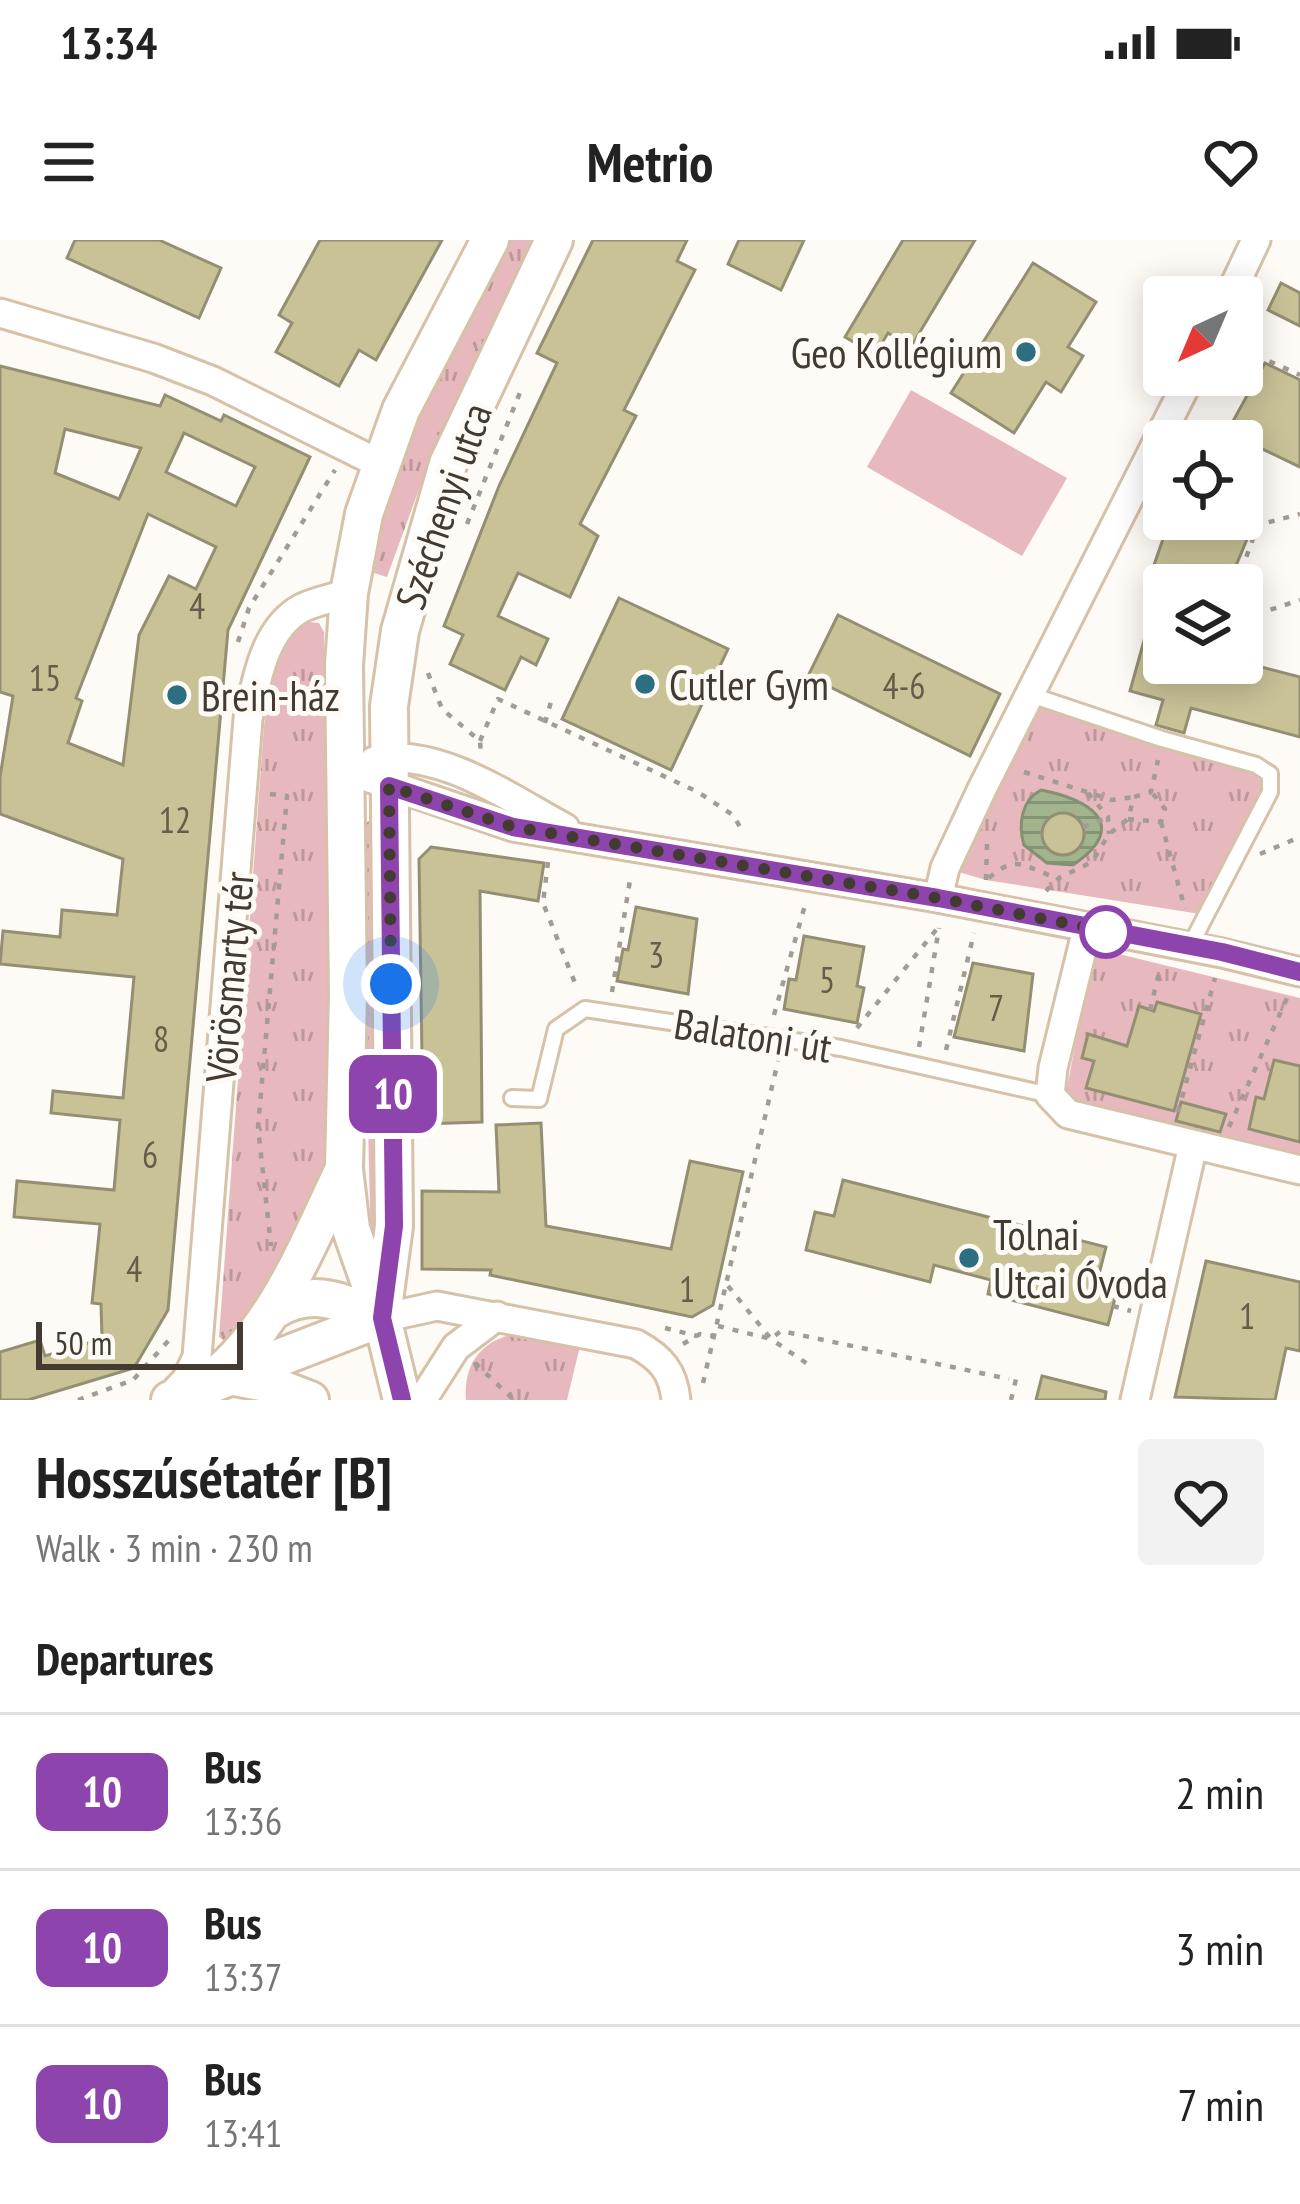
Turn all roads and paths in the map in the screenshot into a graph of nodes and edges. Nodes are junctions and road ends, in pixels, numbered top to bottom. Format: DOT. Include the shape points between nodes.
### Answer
graph roads {
  1 [pos="490,240"];
  2 [pos="554,240"];
  3 [pos="1256,240"];
  4 [pos="1238,276"];
  5 [pos="0,313"];
  6 [pos="1263,358"];
  7 [pos="528,375"];
  8 [pos="1300,375"];
  9 [pos="1180,396"];
  10 [pos="380,464"];
  11 [pos="1300,514"];
  12 [pos="1263,524"];
  13 [pos="462,538"];
  14 [pos="349,593"];
  15 [pos="1300,600"];
  16 [pos="1263,612"];
  17 [pos="427,654"];
  18 [pos="1031,695"];
  19 [pos="552,698"];
  20 [pos="544,723"];
  21 [pos="1162,739"];
  22 [pos="480,741"];
  23 [pos="481,754"];
  24 [pos="344,769"];
  25 [pos="389,771"];
  26 [pos="1024,772"];
  27 [pos="243,791"];
  28 [pos="1151,792"];
  29 [pos="1088,793"];
  30 [pos="1134,797"];
  31 [pos="1108,818"];
  32 [pos="1128,819"];
  33 [pos="1161,822"];
  34 [pos="1083,827"];
  35 [pos="743,832"];
  36 [pos="1109,834"];
  37 [pos="1300,837"];
  38 [pos="548,857"];
  39 [pos="1233,865"];
  40 [pos="631,874"];
  41 [pos="1058,878"];
  42 [pos="986,880"];
  43 [pos="1046,891"];
  44 [pos="805,905"];
  45 [pos="939,912"];
  46 [pos="1186,913"];
  47 [pos="1087,928"];
  48 [pos="974,933"];
  49 [pos="1190,947"];
  50 [pos="1222,952"];
  51 [pos="1161,966"];
  52 [pos="1294,984"];
  53 [pos="585,1009"];
  54 [pos="1150,1010"];
  55 [pos="609,1013"];
  56 [pos="775,1039"];
  57 [pos="841,1048"];
  58 [pos="915,1065"];
  59 [pos="941,1069"];
  60 [pos="1050,1096"];
  61 [pos="512,1098"];
  62 [pos="1194,1146"];
  63 [pos="344,1169"];
  64 [pos="1300,1171"];
  65 [pos="271,1248"];
  66 [pos="727,1284"];
  67 [pos="1113,1306"];
  68 [pos="274,1310"];
  69 [pos="1135,1312"];
  70 [pos="497,1316"];
  71 [pos="382,1318"];
  72 [pos="654,1326"];
  73 [pos="716,1326"];
  74 [pos="697,1336"];
  75 [pos="714,1336"];
  76 [pos="771,1339"];
  77 [pos="659,1357"];
  78 [pos="471,1360"];
  79 [pos="809,1365"];
  80 [pos="1017,1375"];
  81 [pos="1009,1379"];
  82 [pos="192,1393"];
  83 [pos="310,1400"];
  84 [pos="402,1400"];
  85 [pos="422,1400"];
  86 [pos="514,1400"];
  87 [pos="676,1400"];
  88 [pos="698,1400"];
  89 [pos="1011,1400"];
  90 [pos="1136,1400"];
  1 -- 10 [label="main road, Széchenyi utca"];
  2 -- 25 [label="main road, Széchenyi utca" via="448,464 400,632"];
  3 -- 4 [label="street"];
  5 -- 10 [label="street" via="212,381"];
  6 -- 8 [label="path"];
  7 -- 13 [label="path"];
  9 -- 18 [label="street"];
  10 -- 14 [label="main road, Széchenyi utca"];
  11 -- 12 [label="path"];
  14 -- 24 [label="main road, Széchenyi utca"];
  14 -- 27 [label="street, Vörösmarty tér" via="299,610 275,634 251,703"];
  15 -- 16 [label="path"];
  17 -- 22 [label="path" via="442,709"];
  18 -- 21 [label="lane"];
  18 -- 45 [label="street" via="945,868"];
  19 -- 20 [label="path"];
  20 -- 22 [label="path" via="498,699"];
  20 -- 35 [label="path" via="698,792 733,815"];
  21 -- 28 [label="path"];
  21 -- 39 [label="lane" via="1270,774 1270,792"];
  22 -- 23 [label="path"];
  24 -- 25 [label="street"];
  24 -- 63 [label="main road"];
  25 -- 45 [label="street" via="513,827"];
  25 -- 71 [label="main road" via="394,1226"];
  26 -- 29 [label="path"];
  27 -- 65 [label="path" via="287,796 258,1126"];
  27 -- 82 [label="street, Vörösmarty tér" via="197,1357 186,1381"];
  28 -- 30 [label="path"];
  28 -- 33 [label="path" via="1165,809"];
  29 -- 30 [label="path"];
  29 -- 31 [label="path"];
  30 -- 32 [label="path"];
  31 -- 34 [label="path"];
  31 -- 36 [label="path"];
  32 -- 33 [label="path"];
  32 -- 36 [label="path"];
  33 -- 46 [label="path"];
  36 -- 41 [label="path" via="1092,862"];
  37 -- 39 [label="path"];
  38 -- 53 [label="path" via="543,903"];
  39 -- 49 [label="lane"];
  40 -- 55 [label="path"];
  41 -- 42 [label="path" via="1016,862"];
  41 -- 43 [label="path"];
  44 -- 56 [label="path"];
  45 -- 47 [label="street"];
  45 -- 57 [label="path"];
  45 -- 58 [label="path"];
  47 -- 49 [label="street"];
  47 -- 60 [label="street"];
  48 -- 59 [label="path"];
  49 -- 50 [label="street"];
  50 -- 52 [label="street"];
  50 -- 62 [label="path"];
  51 -- 54 [label="path"];
  52 -- 62 [label="path"];
  53 -- 55 [label="lane, Balatoni út"];
  53 -- 61 [label="lane" via="556,1029 539,1099"];
  55 -- 56 [label="lane, Balatoni út"];
  56 -- 57 [label="lane, Balatoni út"];
  56 -- 66 [label="path"];
  57 -- 58 [label="lane, Balatoni út"];
  58 -- 59 [label="lane, Balatoni út"];
  59 -- 60 [label="lane, Balatoni út"];
  60 -- 62 [label="street, Balatoni út" via="1068,1114"];
  62 -- 64 [label="street, Balatoni út"];
  62 -- 90 [label="street"];
  63 -- 68 [label="main road"];
  63 -- 71 [label="main road" via="351,1229"];
  66 -- 73 [label="path"];
  66 -- 76 [label="path"];
  67 -- 69 [label="path"];
  68 -- 71 [label="main road" via="320,1296"];
  68 -- 82 [label="main road"];
  70 -- 71 [label="street" via="437,1306"];
  70 -- 77 [label="street" via="637,1344"];
  70 -- 85 [label="street" via="456,1347"];
  71 -- 82 [label="main road"];
  71 -- 84 [label="main road"];
  72 -- 74 [label="path"];
  73 -- 75 [label="path"];
  73 -- 76 [label="path"];
  74 -- 75 [label="path"];
  74 -- 77 [label="path"];
  75 -- 88 [label="path"];
  76 -- 79 [label="path"];
  76 -- 81 [label="path" via="781,1331"];
  77 -- 87 [label="street"];
  78 -- 86 [label="path"];
  80 -- 89 [label="path"];
  82 -- 83 [label="main road" via="266,1383"];
}
